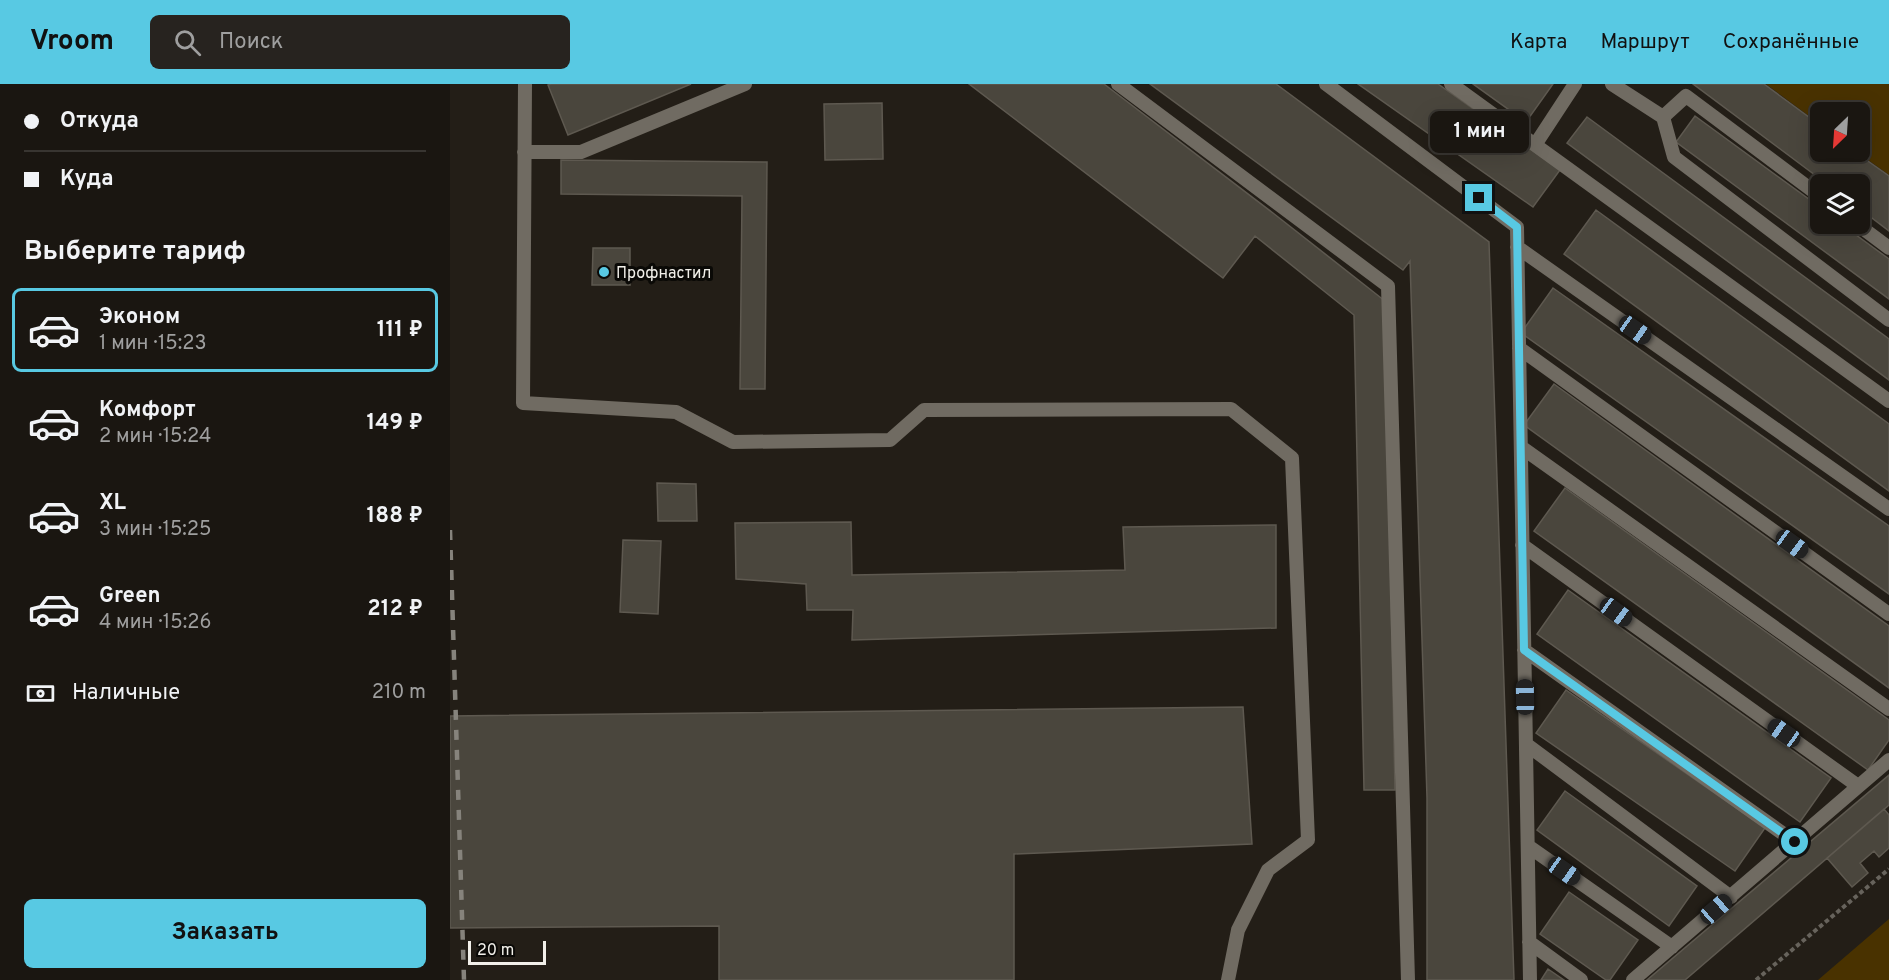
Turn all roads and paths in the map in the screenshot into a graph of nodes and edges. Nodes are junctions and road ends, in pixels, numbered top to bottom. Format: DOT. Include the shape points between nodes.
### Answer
graph roads {
  1 [pos="525,84"];
  2 [pos="745,84"];
  3 [pos="1118,84"];
  4 [pos="1326,84"];
  5 [pos="1451,84"];
  6 [pos="1575,84"];
  7 [pos="1612,84"];
  8 [pos="1663,117"];
  9 [pos="1535,145"];
  10 [pos="524,152"];
  11 [pos="1810,189"];
  12 [pos="1870,234"];
  13 [pos="1517,247"];
  14 [pos="1889,248"];
  15 [pos="1889,320"];
  16 [pos="1519,348"];
  17 [pos="1889,401"];
  18 [pos="1521,447"];
  19 [pos="1889,509"];
  20 [pos="1522,545"];
  21 [pos="1889,614"];
  22 [pos="1524,650"];
  23 [pos="1889,709"];
  24 [pos="1526,744"];
  25 [pos="1889,760"];
  26 [pos="1858,786"];
  27 [pos="1795,842"];
  28 [pos="1527,846"];
  29 [pos="1889,869"];
  30 [pos="1731,897"];
  31 [pos="1529,942"];
  32 [pos="1672,947"];
  33 [pos="1228,980"];
  34 [pos="1408,980"];
  35 [pos="1530,980"];
  36 [pos="1581,980"];
  37 [pos="1633,980"];
  38 [pos="1756,980"];
  1 -- 10 [label="lane"];
  2 -- 10 [label="lane" via="581,152"];
  3 -- 34 [label="lane" via="1388,285"];
  4 -- 13 [label="lane" via="1517,227"];
  5 -- 9 [label="lane"];
  6 -- 9 [label="lane"];
  7 -- 8 [label="lane"];
  8 -- 11 [label="lane" via="1686,96"];
  8 -- 15 [label="lane" via="1674,157"];
  9 -- 17 [label="lane"];
  10 -- 33 [label="lane" via="522,403 676,412 733,442 890,441 924,410 1230,409 1292,458 1308,840 1268,870 1238,930"];
  12 -- 14 [label="lane"];
  13 -- 16 [label="lane"];
  13 -- 19 [label="lane"];
  16 -- 18 [label="lane"];
  16 -- 21 [label="lane"];
  18 -- 20 [label="lane"];
  18 -- 23 [label="lane"];
  20 -- 22 [label="lane"];
  20 -- 26 [label="lane"];
  22 -- 24 [label="lane"];
  22 -- 27 [label="lane"];
  24 -- 28 [label="lane"];
  24 -- 30 [label="lane"];
  25 -- 26 [label="lane"];
  26 -- 27 [label="lane"];
  27 -- 30 [label="lane"];
  28 -- 31 [label="lane"];
  28 -- 32 [label="lane"];
  29 -- 38 [label="path"];
  30 -- 32 [label="lane"];
  31 -- 35 [label="lane"];
  31 -- 36 [label="lane"];
  32 -- 37 [label="lane"];
}
